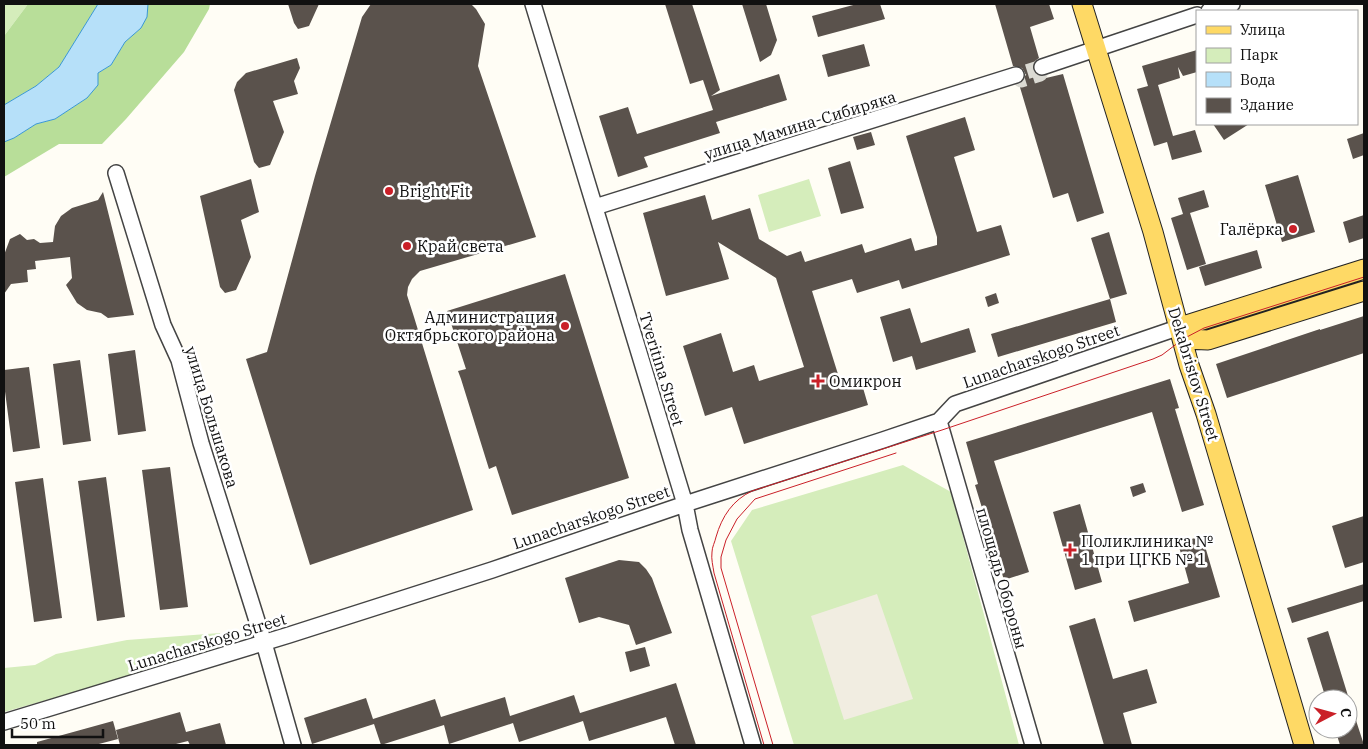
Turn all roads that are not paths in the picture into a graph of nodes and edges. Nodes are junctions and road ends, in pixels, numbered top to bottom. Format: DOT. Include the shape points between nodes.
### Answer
graph roads {
  1 [pos="533,4"];
  2 [pos="1082,4"];
  3 [pos="1232,4"];
  4 [pos="1212,10"];
  5 [pos="1196,15"];
  6 [pos="1096,48"];
  7 [pos="1042,66"];
  8 [pos="1016,75"];
  9 [pos="116,173"];
  10 [pos="594,207"];
  11 [pos="1364,269"];
  12 [pos="1364,291"];
  13 [pos="1181,333"];
  14 [pos="939,421"];
  15 [pos="685,504"];
  16 [pos="264,643"];
  17 [pos="4,722"];
  18 [pos="293,745"];
  19 [pos="753,745"];
  20 [pos="1032,745"];
  21 [pos="1304,745"];
  1 -- 10 [label="street, Tveritina Street"];
  2 -- 6 [label="main road, Dekabristov Street"];
  3 -- 4 [label="street"];
  5 -- 6 [label="street"];
  6 -- 7 [label="street"];
  6 -- 13 [label="main road, Dekabristov Street"];
  8 -- 10 [label="street, улица Мамина-Сибиряка"];
  9 -- 16 [label="street, улица Большакова" via="163,325 179,360 201,442"];
  10 -- 15 [label="street, Tveritina Street"];
  11 -- 13 [label="main road"];
  12 -- 13 [label="main road" via="1208,340"];
  13 -- 14 [label="street, Lunacharskogo Street" via="1156,335 956,404"];
  13 -- 21 [label="main road, Dekabristov Street"];
  14 -- 15 [label="street, Lunacharskogo Street"];
  14 -- 20 [label="street, площадь Обороны"];
  15 -- 16 [label="street, Lunacharskogo Street"];
  15 -- 19 [label="street, Tveritina Street"];
  16 -- 17 [label="street, Lunacharskogo Street"];
  16 -- 18 [label="street, улица Большакова"];
}
